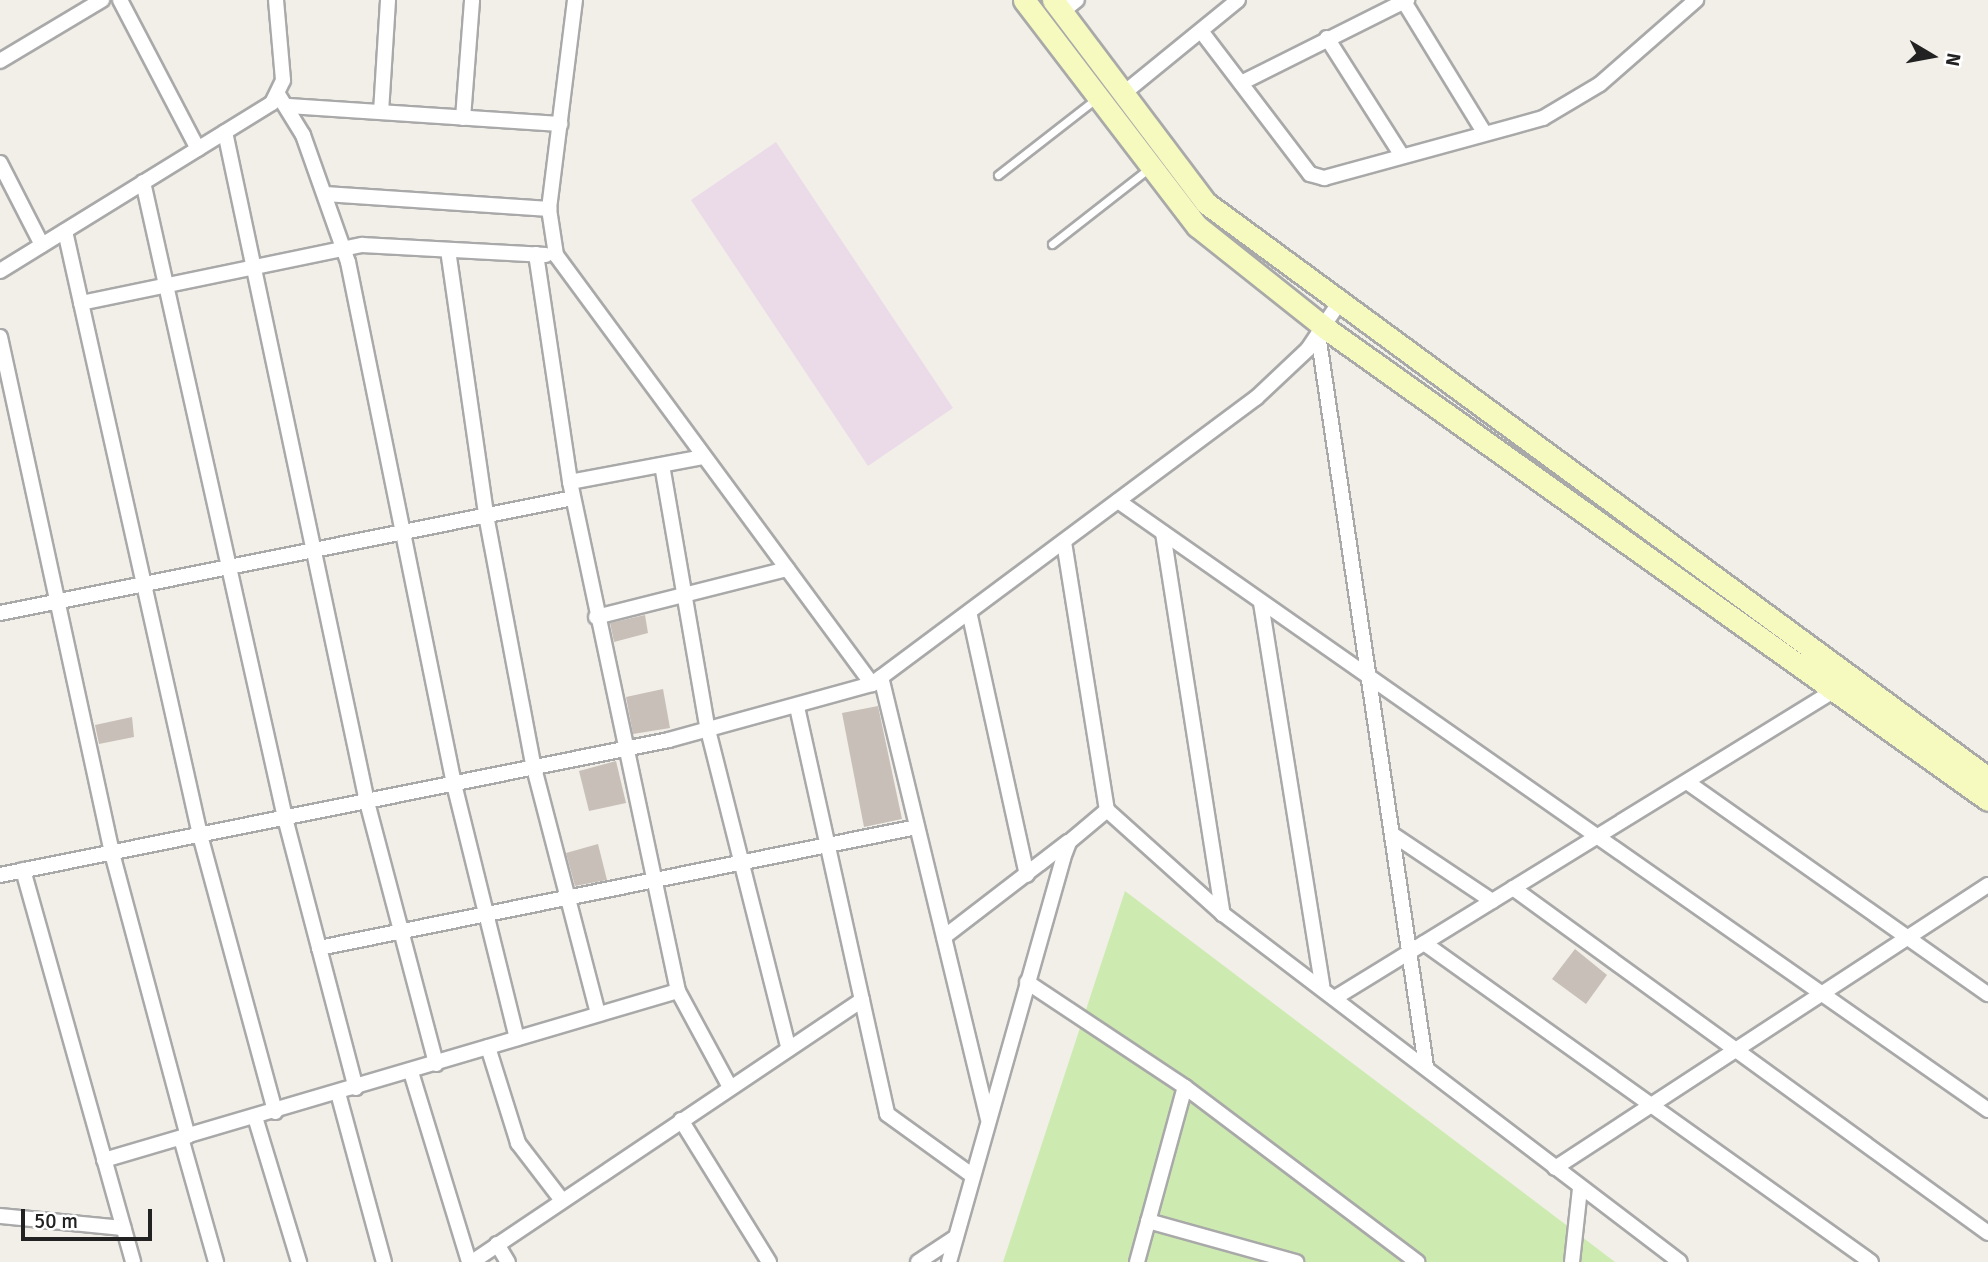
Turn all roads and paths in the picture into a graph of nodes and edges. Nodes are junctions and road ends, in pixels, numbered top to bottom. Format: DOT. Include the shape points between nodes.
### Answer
graph roads {
  1 [pos="102,0"];
  2 [pos="120,0"];
  3 [pos="276,0"];
  4 [pos="388,0"];
  5 [pos="472,0"];
  6 [pos="575,0"];
  7 [pos="1024,0"];
  8 [pos="1238,0"];
  9 [pos="1696,0"];
  10 [pos="1404,1"];
  11 [pos="1064,4"];
  12 [pos="1200,31"];
  13 [pos="1327,38"];
  14 [pos="0,61"];
  15 [pos="1241,83"];
  16 [pos="1124,93"];
  17 [pos="1097,98"];
  18 [pos="283,101"];
  19 [pos="381,112"];
  20 [pos="463,118"];
  21 [pos="560,124"];
  22 [pos="225,132"];
  23 [pos="1484,132"];
  24 [pos="198,149"];
  25 [pos="1401,154"];
  26 [pos="0,163"];
  27 [pos="1150,167"];
  28 [pos="998,175"];
  29 [pos="144,182"];
  30 [pos="325,194"];
  31 [pos="549,209"];
  32 [pos="65,231"];
  33 [pos="1052,244"];
  34 [pos="42,245"];
  35 [pos="345,248"];
  36 [pos="449,250"];
  37 [pos="537,254"];
  38 [pos="556,256"];
  39 [pos="253,266"];
  40 [pos="0,271"];
  41 [pos="167,286"];
  42 [pos="81,303"];
  43 [pos="1339,303"];
  44 [pos="1321,331"];
  45 [pos="0,337"];
  46 [pos="704,457"];
  47 [pos="662,465"];
  48 [pos="570,482"];
  49 [pos="573,498"];
  50 [pos="1118,501"];
  51 [pos="485,515"];
  52 [pos="399,530"];
  53 [pos="1163,533"];
  54 [pos="1063,542"];
  55 [pos="312,550"];
  56 [pos="230,567"];
  57 [pos="787,569"];
  58 [pos="143,584"];
  59 [pos="684,595"];
  60 [pos="57,601"];
  61 [pos="1261,603"];
  62 [pos="0,613"];
  63 [pos="970,616"];
  64 [pos="596,617"];
  65 [pos="876,680"];
  66 [pos="1372,682"];
  67 [pos="1835,690"];
  68 [pos="797,707"];
  69 [pos="708,730"];
  70 [pos="622,750"];
  71 [pos="534,768"];
  72 [pos="1988,778"];
  73 [pos="1687,782"];
  74 [pos="454,784"];
  75 [pos="1988,800"];
  76 [pos="367,802"];
  77 [pos="1107,810"];
  78 [pos="285,818"];
  79 [pos="917,827"];
  80 [pos="200,835"];
  81 [pos="1395,836"];
  82 [pos="1594,839"];
  83 [pos="1069,842"];
  84 [pos="824,844"];
  85 [pos="112,853"];
  86 [pos="739,861"];
  87 [pos="23,870"];
  88 [pos="0,875"];
  89 [pos="1027,875"];
  90 [pos="654,879"];
  91 [pos="1988,885"];
  92 [pos="1513,888"];
  93 [pos="566,897"];
  94 [pos="1492,901"];
  95 [pos="483,914"];
  96 [pos="1223,914"];
  97 [pos="400,931"];
  98 [pos="944,937"];
  99 [pos="1909,937"];
  100 [pos="1419,947"];
  101 [pos="318,948"];
  102 [pos="1027,982"];
  103 [pos="1322,985"];
  104 [pos="678,991"];
  105 [pos="1822,993"];
  106 [pos="1988,995"];
  107 [pos="1338,996"];
  108 [pos="862,1000"];
  109 [pos="598,1013"];
  110 [pos="517,1038"];
  111 [pos="488,1047"];
  112 [pos="789,1049"];
  113 [pos="1733,1052"];
  114 [pos="436,1064"];
  115 [pos="1426,1066"];
  116 [pos="411,1072"];
  117 [pos="730,1087"];
  118 [pos="1185,1087"];
  119 [pos="356,1088"];
  120 [pos="338,1093"];
  121 [pos="1647,1108"];
  122 [pos="1988,1110"];
  123 [pos="275,1112"];
  124 [pos="255,1117"];
  125 [pos="681,1120"];
  126 [pos="989,1120"];
  127 [pos="185,1137"];
  128 [pos="104,1160"];
  129 [pos="1555,1168"];
  130 [pos="973,1176"];
  131 [pos="1580,1188"];
  132 [pos="561,1199"];
  133 [pos="0,1216"];
  134 [pos="1148,1221"];
  135 [pos="123,1228"];
  136 [pos="1988,1233"];
  137 [pos="956,1237"];
  138 [pos="497,1244"];
  139 [pos="133,1262"];
  140 [pos="216,1262"];
  141 [pos="299,1262"];
  142 [pos="384,1262"];
  143 [pos="471,1262"];
  144 [pos="508,1262"];
  145 [pos="769,1262"];
  146 [pos="918,1262"];
  147 [pos="949,1262"];
  148 [pos="1137,1262"];
  149 [pos="1296,1262"];
  150 [pos="1417,1262"];
  151 [pos="1572,1262"];
  152 [pos="1680,1262"];
  153 [pos="1871,1262"];
  1 -- 14 [label="street"];
  2 -- 24 [label="street"];
  3 -- 18 [label="street"];
  4 -- 19 [label="street"];
  5 -- 20 [label="street"];
  6 -- 21 [label="street"];
  7 -- 17 [label="street"];
  8 -- 12 [label="street"];
  9 -- 23 [label="street" via="1600,84 1543,118"];
  10 -- 13 [label="street"];
  10 -- 23 [label="street"];
  11 -- 16 [label="street"];
  12 -- 15 [label="street"];
  12 -- 16 [label="street"];
  13 -- 15 [label="street"];
  13 -- 25 [label="street"];
  15 -- 25 [label="street" via="1316,177"];
  16 -- 43 [label="street" via="1206,203"];
  17 -- 27 [label="street"];
  17 -- 28 [label="lane"];
  18 -- 19 [label="street"];
  18 -- 22 [label="street"];
  18 -- 30 [label="street"];
  19 -- 20 [label="street"];
  20 -- 21 [label="street"];
  21 -- 31 [label="street"];
  22 -- 24 [label="street"];
  22 -- 39 [label="street"];
  23 -- 25 [label="street"];
  24 -- 29 [label="street"];
  26 -- 34 [label="street"];
  27 -- 33 [label="lane"];
  27 -- 44 [label="street" via="1197,226"];
  29 -- 32 [label="street"];
  29 -- 41 [label="street"];
  30 -- 31 [label="street"];
  30 -- 35 [label="street"];
  31 -- 38 [label="street"];
  32 -- 34 [label="street"];
  32 -- 42 [label="street"];
  34 -- 40 [label="street"];
  35 -- 36 [label="street"];
  35 -- 39 [label="street"];
  35 -- 52 [label="street"];
  36 -- 37 [label="street"];
  36 -- 51 [label="street"];
  37 -- 38 [label="street"];
  37 -- 48 [label="street"];
  38 -- 46 [label="street"];
  39 -- 41 [label="street"];
  39 -- 55 [label="street"];
  41 -- 42 [label="street"];
  41 -- 56 [label="street"];
  42 -- 58 [label="street"];
  43 -- 44 [label="street"];
  43 -- 72 [label="street"];
  44 -- 50 [label="street" via="1256,398"];
  44 -- 66 [label="street"];
  44 -- 67 [label="street"];
  45 -- 60 [label="street"];
  46 -- 47 [label="street"];
  46 -- 57 [label="street"];
  47 -- 48 [label="street"];
  47 -- 59 [label="street"];
  48 -- 49 [label="street"];
  49 -- 51 [label="street"];
  49 -- 64 [label="street"];
  50 -- 53 [label="street"];
  50 -- 54 [label="street"];
  51 -- 52 [label="street"];
  51 -- 71 [label="street"];
  52 -- 55 [label="street"];
  52 -- 74 [label="street"];
  53 -- 61 [label="street"];
  53 -- 96 [label="street"];
  54 -- 63 [label="street"];
  54 -- 77 [label="street"];
  55 -- 56 [label="street"];
  55 -- 76 [label="street"];
  56 -- 58 [label="street"];
  56 -- 78 [label="street"];
  57 -- 59 [label="street"];
  57 -- 65 [label="street"];
  58 -- 60 [label="street"];
  58 -- 80 [label="street"];
  59 -- 64 [label="street"];
  59 -- 69 [label="street"];
  60 -- 62 [label="street"];
  60 -- 85 [label="street"];
  61 -- 66 [label="street"];
  61 -- 103 [label="street"];
  63 -- 65 [label="street"];
  63 -- 89 [label="street"];
  64 -- 70 [label="street"];
  65 -- 68 [label="street"];
  65 -- 79 [label="street"];
  66 -- 81 [label="street"];
  66 -- 82 [label="street"];
  67 -- 73 [label="street"];
  67 -- 75 [label="street"];
  68 -- 69 [label="street"];
  68 -- 84 [label="street"];
  69 -- 70 [label="street"];
  69 -- 86 [label="street"];
  70 -- 71 [label="street"];
  70 -- 90 [label="street"];
  71 -- 74 [label="street"];
  71 -- 93 [label="street"];
  73 -- 82 [label="street"];
  73 -- 99 [label="street"];
  74 -- 76 [label="street"];
  74 -- 95 [label="street"];
  76 -- 78 [label="street"];
  76 -- 97 [label="street"];
  77 -- 83 [label="street"];
  77 -- 96 [label="street"];
  78 -- 80 [label="street"];
  78 -- 101 [label="street"];
  79 -- 84 [label="street"];
  79 -- 98 [label="street"];
  80 -- 85 [label="street"];
  80 -- 123 [label="street"];
  81 -- 94 [label="street"];
  81 -- 100 [label="street"];
  82 -- 92 [label="street"];
  82 -- 105 [label="street"];
  83 -- 89 [label="street"];
  83 -- 102 [label="street"];
  84 -- 86 [label="street"];
  84 -- 108 [label="street"];
  85 -- 87 [label="street"];
  85 -- 127 [label="street"];
  86 -- 90 [label="street"];
  86 -- 112 [label="street"];
  87 -- 88 [label="street"];
  87 -- 128 [label="street"];
  89 -- 98 [label="street"];
  90 -- 93 [label="street"];
  90 -- 104 [label="street"];
  91 -- 99 [label="street"];
  92 -- 94 [label="street"];
  92 -- 113 [label="street"];
  93 -- 95 [label="street"];
  93 -- 109 [label="street"];
  94 -- 100 [label="street"];
  95 -- 97 [label="street"];
  95 -- 110 [label="street"];
  96 -- 103 [label="street"];
  97 -- 101 [label="street"];
  97 -- 114 [label="street"];
  98 -- 126 [label="street"];
  99 -- 105 [label="street"];
  99 -- 106 [label="street"];
  100 -- 107 [label="street"];
  100 -- 115 [label="street"];
  100 -- 121 [label="street"];
  101 -- 119 [label="street"];
  102 -- 118 [label="street"];
  102 -- 126 [label="street"];
  103 -- 107 [label="street"];
  104 -- 109 [label="street"];
  104 -- 117 [label="street"];
  105 -- 113 [label="street"];
  105 -- 122 [label="street"];
  107 -- 115 [label="street"];
  108 -- 112 [label="street"];
  108 -- 130 [label="street" via="887,1114"];
  109 -- 110 [label="street"];
  110 -- 111 [label="street"];
  111 -- 114 [label="street"];
  111 -- 132 [label="street" via="518,1143"];
  112 -- 117 [label="street"];
  113 -- 121 [label="street"];
  113 -- 136 [label="street"];
  114 -- 116 [label="street"];
  115 -- 129 [label="street"];
  116 -- 119 [label="street"];
  116 -- 143 [label="street"];
  117 -- 125 [label="street"];
  118 -- 134 [label="street"];
  118 -- 150 [label="street"];
  119 -- 120 [label="street"];
  120 -- 123 [label="street"];
  120 -- 142 [label="street"];
  121 -- 129 [label="street"];
  121 -- 153 [label="street"];
  123 -- 124 [label="street"];
  124 -- 127 [label="street"];
  124 -- 141 [label="street"];
  125 -- 132 [label="street"];
  125 -- 145 [label="street"];
  126 -- 130 [label="street"];
  127 -- 128 [label="street"];
  127 -- 140 [label="street"];
  128 -- 135 [label="street"];
  129 -- 131 [label="street"];
  130 -- 137 [label="street"];
  131 -- 151 [label="street"];
  131 -- 152 [label="street"];
  132 -- 138 [label="street"];
  133 -- 135 [label="street"];
  134 -- 148 [label="street"];
  134 -- 149 [label="street"];
  135 -- 139 [label="street"];
  137 -- 146 [label="street"];
  137 -- 147 [label="street"];
  138 -- 143 [label="street"];
  138 -- 144 [label="street"];
}
